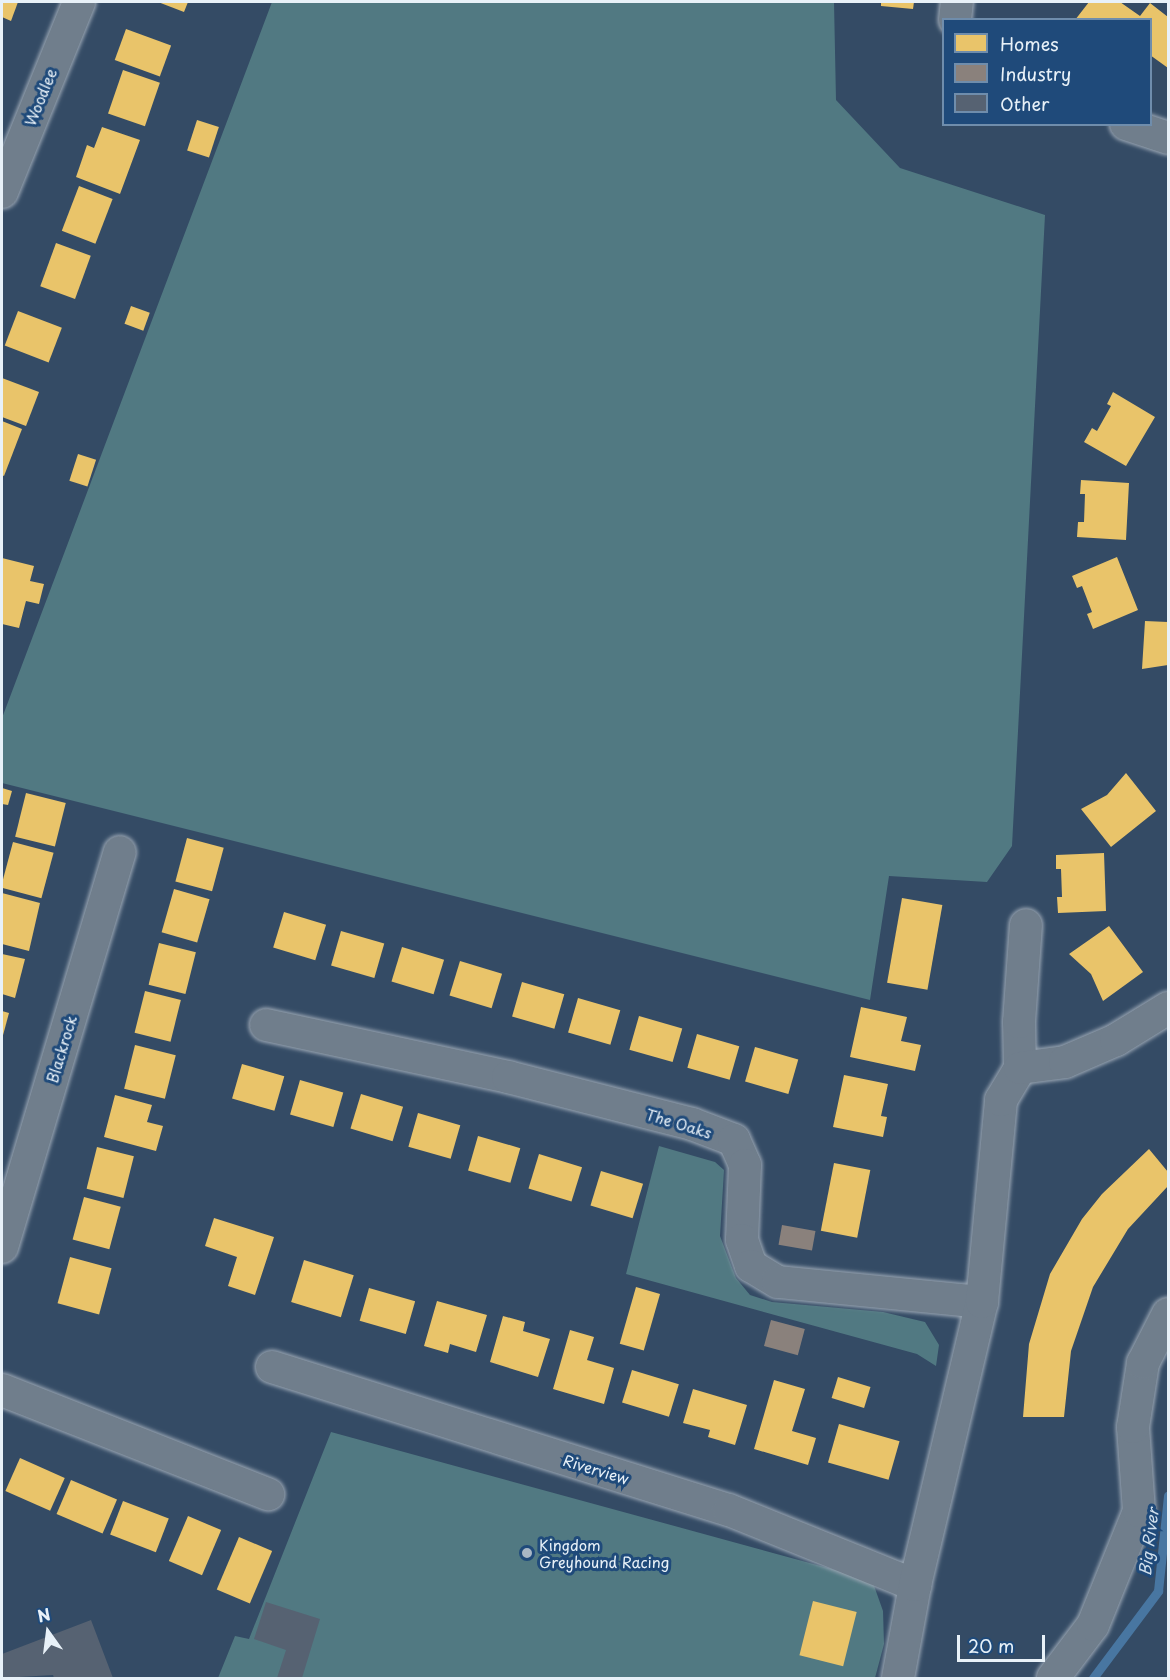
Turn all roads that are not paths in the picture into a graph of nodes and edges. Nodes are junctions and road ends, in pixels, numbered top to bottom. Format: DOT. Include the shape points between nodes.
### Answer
graph roads {
  1 [pos="79,2"];
  2 [pos="957,2"];
  3 [pos="955,18"];
  4 [pos="1132,126"];
  5 [pos="1168,138"];
  6 [pos="2,192"];
  7 [pos="120,852"];
  8 [pos="1026,925"];
  9 [pos="1168,1008"];
  10 [pos="266,1025"];
  11 [pos="1020,1068"];
  12 [pos="2,1247"];
  13 [pos="982,1302"];
  14 [pos="1168,1314"];
  15 [pos="272,1367"];
  16 [pos="2,1390"];
  17 [pos="268,1494"];
  18 [pos="915,1585"];
  19 [pos="898,1678"];
  20 [pos="1053,1678"];
  1 -- 6 [label="street, Woodlee"];
  2 -- 3 [label="street"];
  4 -- 5 [label="street"];
  7 -- 12 [label="street, Blackrock"];
  8 -- 11 [label="street"];
  9 -- 11 [label="street" via="1116,1040 1065,1062"];
  10 -- 13 [label="street, The Oaks" via="508,1077 692,1125 734,1140 745,1165 742,1240 751,1266 778,1282"];
  11 -- 13 [label="street" via="1002,1100"];
  13 -- 18 [label="street"];
  14 -- 20 [label="street" via="1143,1363 1132,1427 1139,1511 1093,1625"];
  15 -- 18 [label="street, Riverview" via="729,1510"];
  16 -- 17 [label="street"];
  18 -- 19 [label="street"];
}
